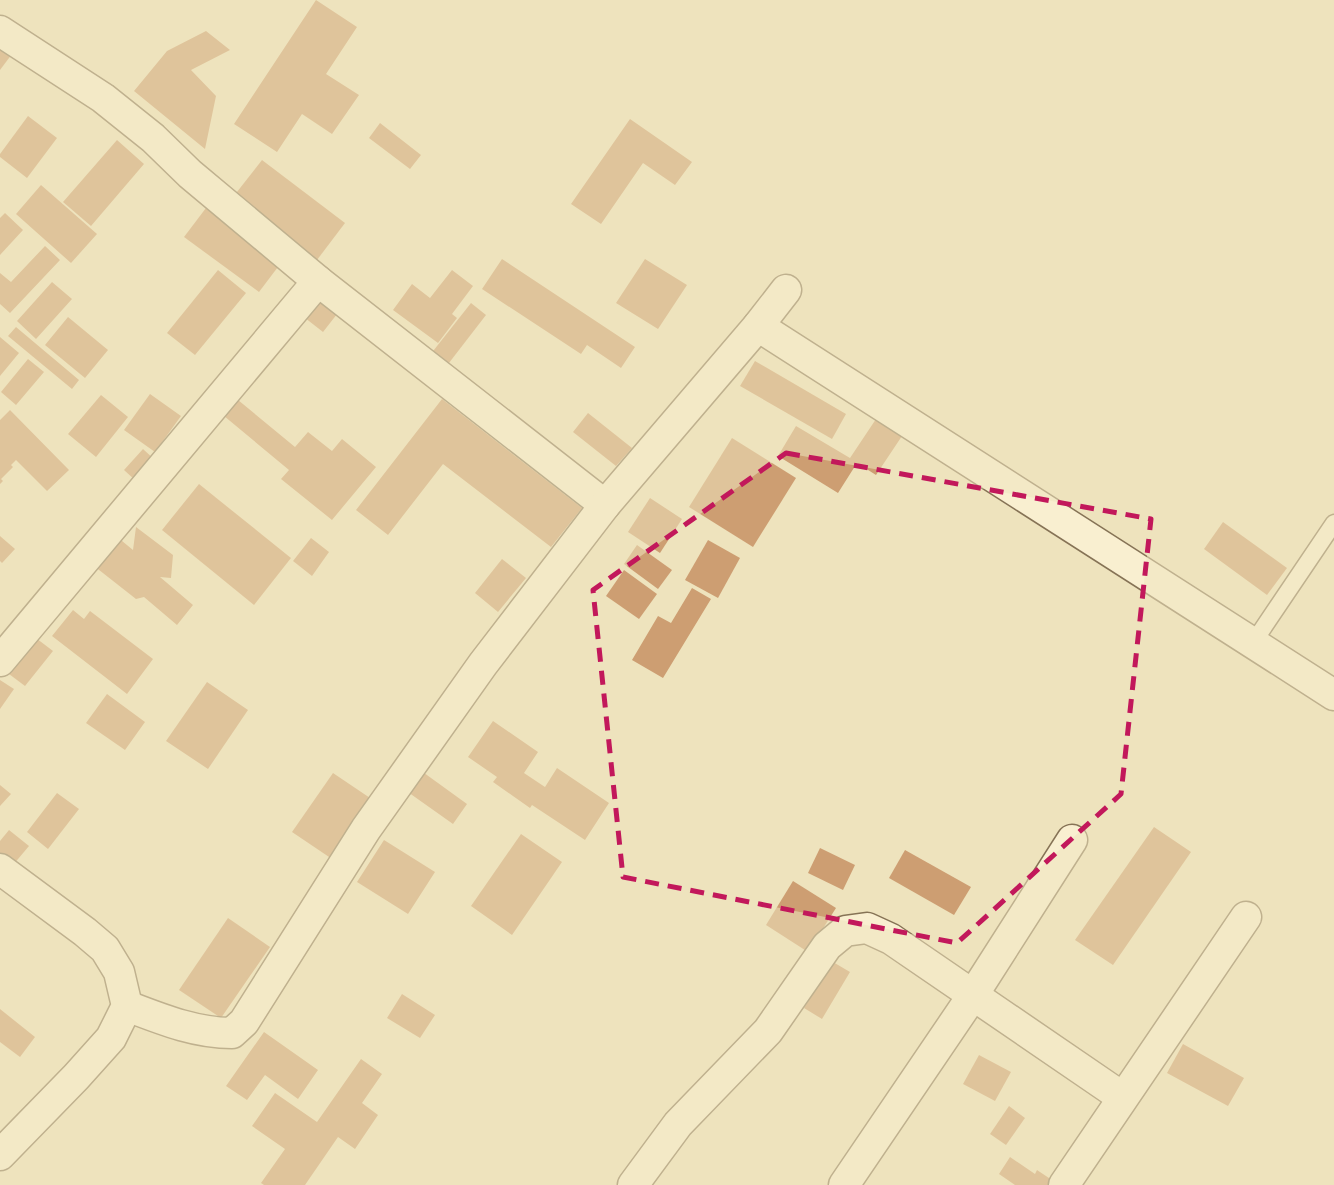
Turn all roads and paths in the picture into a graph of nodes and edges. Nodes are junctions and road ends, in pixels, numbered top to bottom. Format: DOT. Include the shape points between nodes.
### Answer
graph roads {
  1 [pos="0,31"];
  2 [pos="318,281"];
  3 [pos="786,290"];
  4 [pos="758,326"];
  5 [pos="605,505"];
  6 [pos="1334,523"];
  7 [pos="1254,643"];
  8 [pos="0,661"];
  9 [pos="1334,695"];
  10 [pos="1072,840"];
  11 [pos="0,869"];
  12 [pos="1246,917"];
  13 [pos="973,995"];
  14 [pos="127,1006"];
  15 [pos="1122,1097"];
  16 [pos="0,1155"];
  17 [pos="633,1185"];
  18 [pos="844,1185"];
  19 [pos="1064,1185"];
  1 -- 2 [label="street" via="103,98"];
  2 -- 5 [label="street"];
  2 -- 8 [label="street"];
  3 -- 4 [label="street"];
  4 -- 5 [label="street"];
  4 -- 7 [label="street"];
  5 -- 14 [label="street" via="483,664 366,829 244,1022 232,1033 211,1033"];
  6 -- 7 [label="lane"];
  7 -- 9 [label="street"];
  10 -- 13 [label="street"];
  11 -- 14 [label="street" via="105,950 119,972"];
  12 -- 15 [label="street"];
  13 -- 15 [label="street"];
  13 -- 17 [label="street" via="891,939 867,928 845,931 827,946 768,1031 678,1125"];
  13 -- 18 [label="street"];
  14 -- 16 [label="street" via="111,1038"];
  15 -- 19 [label="street"];
}
